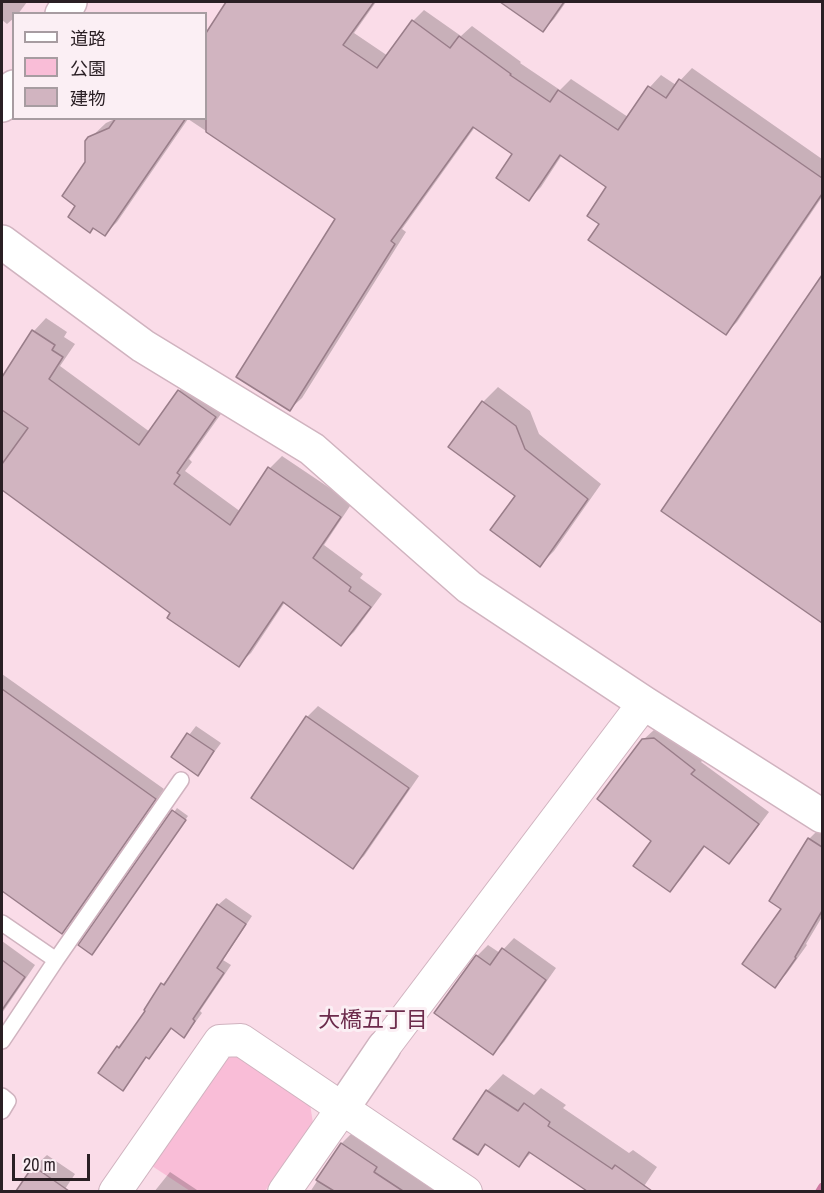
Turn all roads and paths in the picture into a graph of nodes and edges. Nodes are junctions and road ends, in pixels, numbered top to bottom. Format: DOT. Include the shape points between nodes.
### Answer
graph roads {
  1 [pos="12,90"];
  2 [pos="2,105"];
  3 [pos="2,242"];
  4 [pos="644,703"];
  5 [pos="181,780"];
  6 [pos="822,816"];
  7 [pos="2,923"];
  8 [pos="56,960"];
  9 [pos="2,1041"];
  10 [pos="384,1047"];
  11 [pos="2,1096"];
  12 [pos="342,1108"];
  13 [pos="2,1111"];
  14 [pos="115,1191"];
  15 [pos="284,1191"];
  16 [pos="466,1191"];
  1 -- 2 [label="street"];
  3 -- 4 [label="street" via="143,346 312,449 469,587"];
  4 -- 6 [label="street"];
  4 -- 10 [label="street"];
  5 -- 8 [label="lane"];
  7 -- 8 [label="lane"];
  8 -- 9 [label="lane"];
  10 -- 12 [label="street"];
  11 -- 13 [label="lane" via="8,1101"];
  12 -- 14 [label="street" via="241,1040 220,1041"];
  12 -- 15 [label="street"];
  12 -- 16 [label="street"];
}
